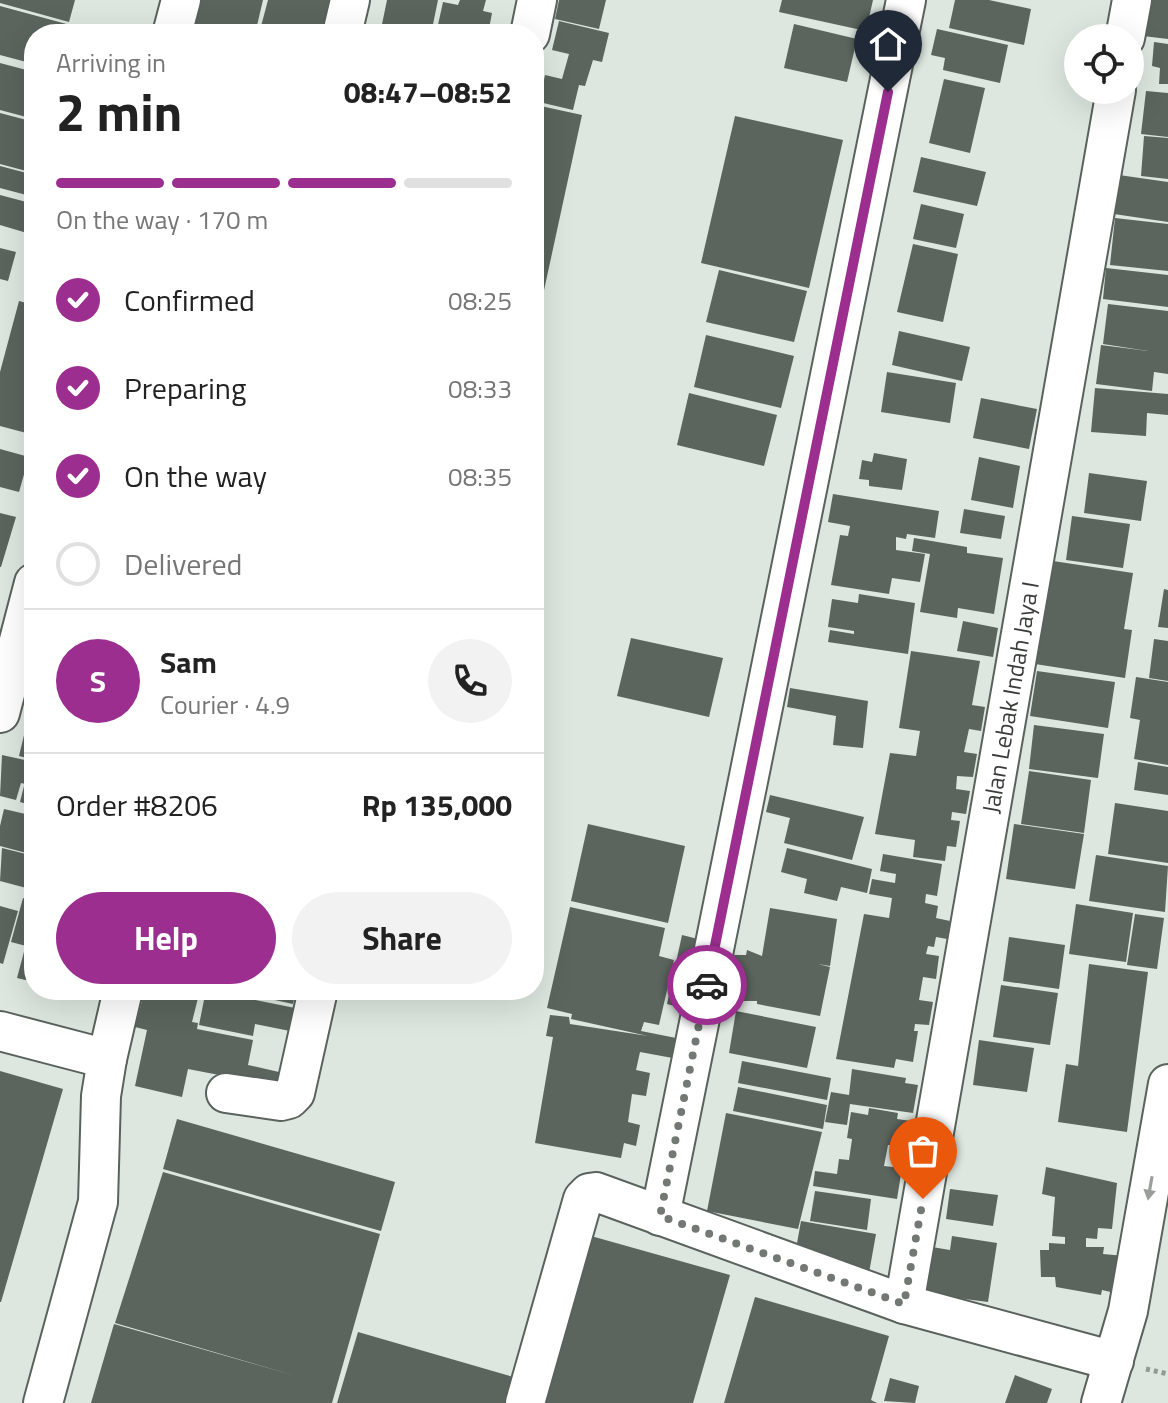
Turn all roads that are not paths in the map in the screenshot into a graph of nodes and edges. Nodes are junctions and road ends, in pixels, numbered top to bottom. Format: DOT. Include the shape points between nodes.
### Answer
graph roads {
  1 [pos="181,0"];
  2 [pos="350,0"];
  3 [pos="537,0"];
  4 [pos="906,0"];
  5 [pos="1132,0"];
  6 [pos="175,24"];
  7 [pos="344,24"];
  8 [pos="532,24"];
  9 [pos="1128,24"];
  10 [pos="1114,104"];
  11 [pos="24,621"];
  12 [pos="0,713"];
  13 [pos="121,1000"];
  14 [pos="316,1000"];
  15 [pos="0,1031"];
  16 [pos="107,1059"];
  17 [pos="1168,1084"];
  18 [pos="226,1093"];
  19 [pos="660,1216"];
  20 [pos="904,1304"];
  21 [pos="1114,1361"];
  22 [pos="43,1403"];
  23 [pos="525,1403"];
  24 [pos="1101,1403"];
  1 -- 6 [label="street"];
  2 -- 7 [label="street"];
  3 -- 8 [label="street"];
  4 -- 19 [label="street"];
  5 -- 9 [label="street"];
  10 -- 20 [label="street, Jalan Lebak Indah Jaya I"];
  11 -- 12 [label="street"];
  13 -- 16 [label="street"];
  14 -- 18 [label="street" via="295,1093 281,1101"];
  15 -- 16 [label="street"];
  16 -- 22 [label="street" via="98,1202"];
  17 -- 21 [label="street, one-way" via="1128,1311"];
  19 -- 20 [label="street"];
  19 -- 23 [label="street" via="596,1192 585,1196"];
  20 -- 21 [label="street"];
  21 -- 24 [label="street"];
}
